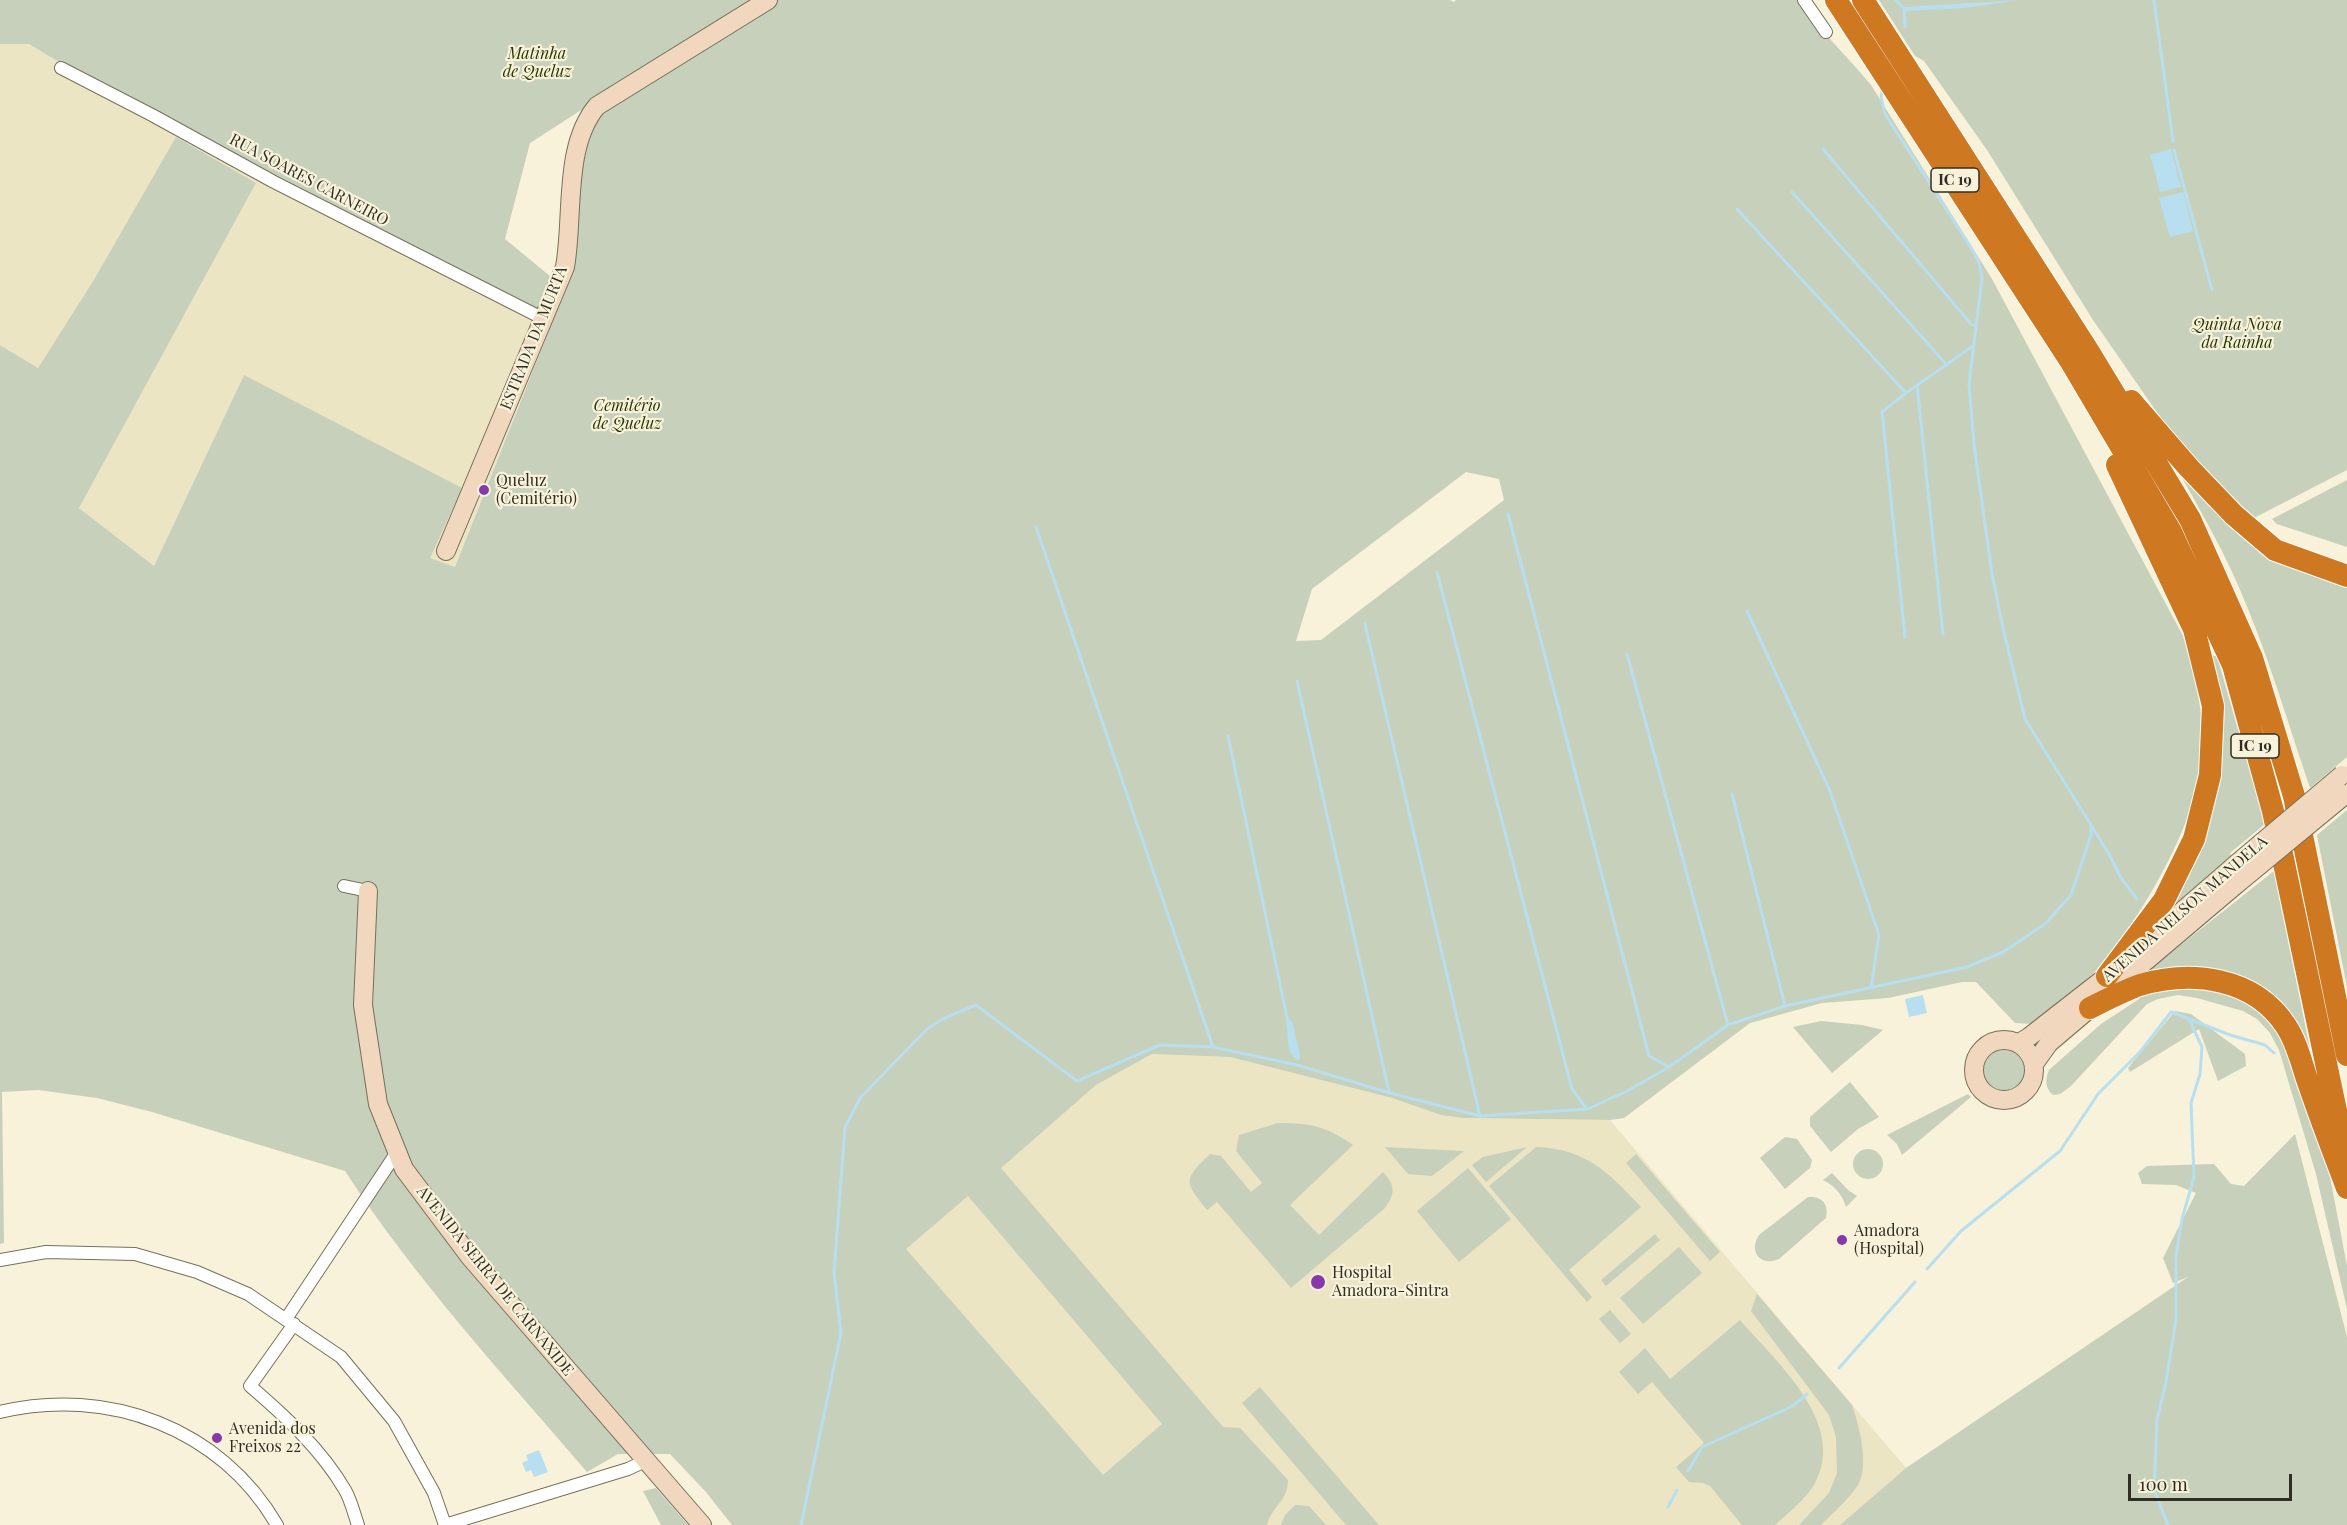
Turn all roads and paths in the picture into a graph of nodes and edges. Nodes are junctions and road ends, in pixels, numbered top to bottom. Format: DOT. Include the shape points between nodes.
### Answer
graph roads {
  1 [pos="768,0"];
  2 [pos="1804,0"];
  3 [pos="1836,0"];
  4 [pos="1863,0"];
  5 [pos="1826,32"];
  6 [pos="60,68"];
  7 [pos="544,320"];
  8 [pos="2080,357"];
  9 [pos="446,551"];
  10 [pos="2347,576"];
  11 [pos="2345,783"];
  12 [pos="2236,874"];
  13 [pos="344,886"];
  14 [pos="368,891"];
  15 [pos="2107,976"];
  16 [pos="2090,1008"];
  17 [pos="2019,1043"];
  18 [pos="2347,1055"];
  19 [pos="2034,1064"];
  20 [pos="397,1152"];
  21 [pos="2347,1163"];
  22 [pos="2347,1188"];
  23 [pos="0,1260"];
  24 [pos="290,1321"];
  25 [pos="0,1412"];
  26 [pos="645,1461"];
  27 [pos="277,1525"];
  28 [pos="358,1525"];
  29 [pos="445,1525"];
  30 [pos="702,1525"];
  1 -- 7 [label="street, ESTRADA DA MURTA" via="597,106 587,118 577,141 565,267"];
  2 -- 5 [label="street"];
  3 -- 8 [label="highway, IC 19"];
  4 -- 8 [label="highway, IC 19"];
  6 -- 7 [label="street, RUA SOARES CARNEIRO"];
  7 -- 9 [label="street, ESTRADA DA MURTA"];
  8 -- 10 [label="highway" via="2234,515 2275,550"];
  8 -- 15 [label="highway" via="2139,513 2194,628 2213,706 2210,775 2194,839 2164,900"];
  8 -- 18 [label="highway, IC 19" via="2190,519 2252,658 2294,796"];
  8 -- 21 [label="highway, IC 19" via="2170,530 2233,665 2273,811"];
  11 -- 12 [label="street, AVENIDA NELSON MANDELA, bridge"];
  12 -- 15 [label="street, AVENIDA NELSON MANDELA"];
  12 -- 16 [label="street, AVENIDA NELSON MANDELA"];
  13 -- 14 [label="street"];
  14 -- 20 [label="street, AVENIDA SERRA DE CARNAXIDE" via="363,1005 378,1104"];
  15 -- 17 [label="street, AVENIDA NELSON MANDELA"];
  16 -- 19 [label="street, AVENIDA NELSON MANDELA" via="2049,1043"];
  16 -- 22 [label="highway" via="2138,986 2172,978 2208,978 2253,993 2287,1027 2297,1047"];
  17 -- 19 [label="street"];
  17 -- 19 [label="street" via="2004,1039 1980,1049 1973,1069 1980,1089 1991,1098 2012,1099 2030,1085"];
  20 -- 24 [label="street"];
  20 -- 26 [label="street, AVENIDA SERRA DE CARNAXIDE" via="410,1178 470,1257"];
  23 -- 24 [label="street" via="46,1252 135,1254 197,1272 248,1294"];
  24 -- 28 [label="street" via="250,1386 312,1445 346,1491"];
  24 -- 29 [label="street" via="340,1357 394,1421 434,1493"];
  25 -- 27 [label="street" via="28,1405 73,1403 119,1409 162,1424 209,1449 244,1480"];
  26 -- 29 [label="street"];
  26 -- 30 [label="street, AVENIDA SERRA DE CARNAXIDE"];
}
